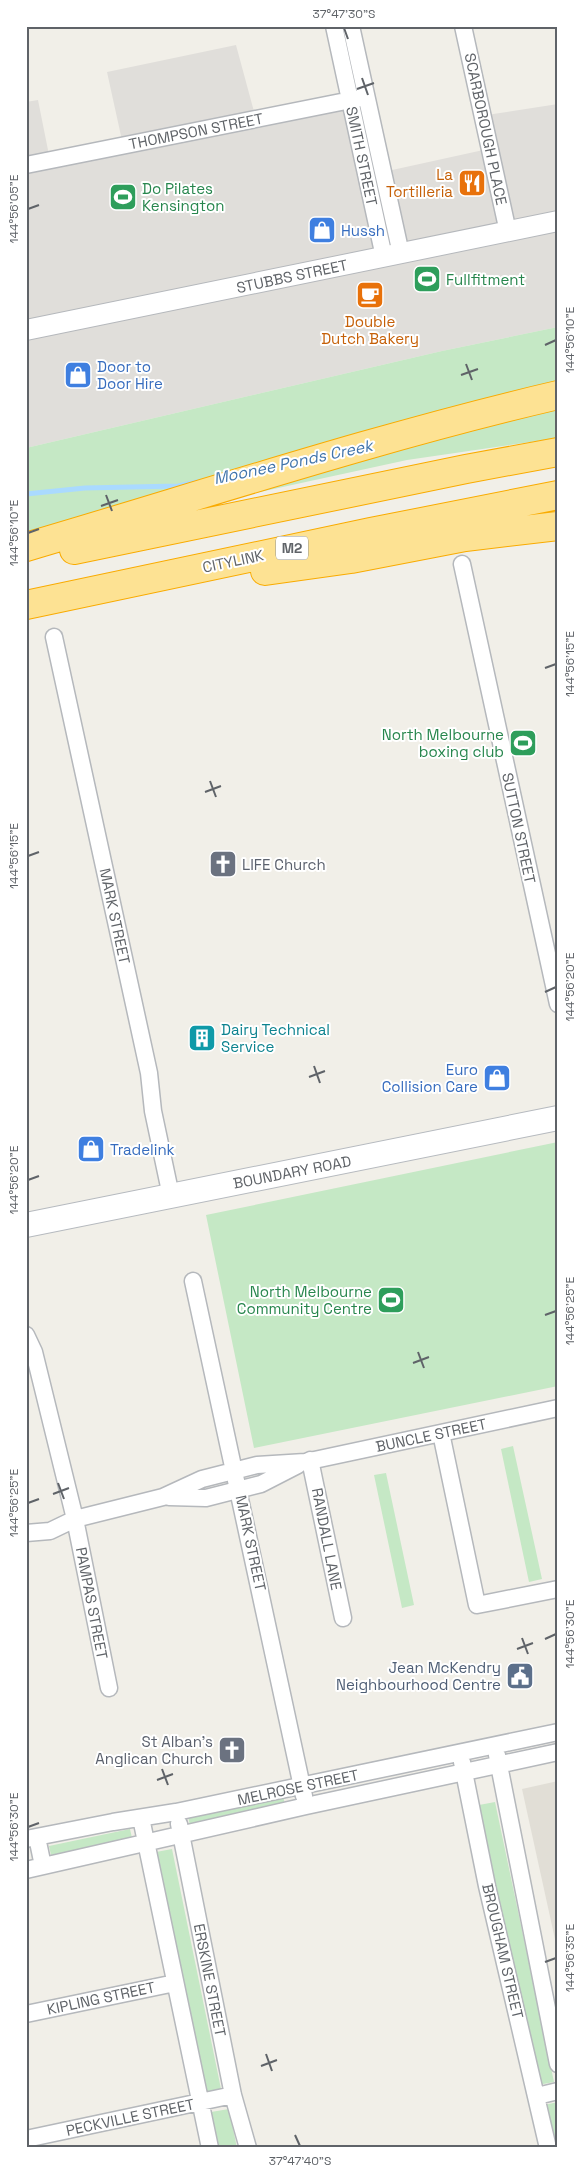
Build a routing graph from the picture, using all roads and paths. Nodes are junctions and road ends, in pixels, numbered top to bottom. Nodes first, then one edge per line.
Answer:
1 (334, 26) edge
2 (351, 26) edge
3 (463, 26) edge
4 (366, 97) junction
5 (350, 100) junction
6 (26, 165) edge
7 (558, 222) edge
8 (508, 232) junction
9 (392, 255) junction
10 (26, 330) edge
11 (558, 395) edge
12 (558, 452) edge
13 (558, 495) edge
14 (558, 526) edge
15 (26, 547) edge
16 (26, 560) edge
17 (462, 564) dead end
18 (28, 605) edge
19 (54, 637) dead end
20 (558, 1004) edge
21 (558, 1118) edge
22 (171, 1196) junction
23 (26, 1225) edge
24 (193, 1281) dead end
25 (27, 1336) edge
26 (558, 1408) edge
27 (442, 1433) junction
28 (307, 1461) junction
29 (236, 1471) junction
30 (239, 1489) junction
31 (163, 1497) junction
32 (75, 1518) junction
33 (26, 1533) edge
34 (558, 1589) edge
35 (342, 1618) dead end
36 (109, 1688) dead end
37 (558, 1732) edge
38 (495, 1746) junction
39 (558, 1752) edge
40 (460, 1754) junction
41 (499, 1765) junction
42 (464, 1773) junction
43 (302, 1786) junction
44 (306, 1806) junction
45 (176, 1812) junction
46 (141, 1818) junction
47 (181, 1835) junction
48 (32, 1838) edge
49 (146, 1843) junction
50 (43, 1866) junction
51 (26, 1870) edge
52 (175, 1982) junction
53 (26, 2014) edge
54 (558, 2064) edge
55 (558, 2091) edge
56 (234, 2095) junction
57 (536, 2096) junction
58 (200, 2102) junction
59 (26, 2139) edge
60 (210, 2148) edge
61 (248, 2148) edge
62 (548, 2148) edge

1 - 5 street, SMITH STREET
2 - 4 street, SMITH STREET
3 - 8 street, SCARBOROUGH PLACE
4 - 5 street, THOMPSON STREET
4 - 9 street, SMITH STREET
5 - 6 street, THOMPSON STREET
5 - 9 street, SMITH STREET
7 - 8 street, STUBBS STREET
8 - 9 street, STUBBS STREET
9 - 10 street, STUBBS STREET
11 - 15 highway
12 - 16 highway
13 - 18 highway, CITYLINK / M2
14 - 18 highway
17 - 20 street, SUTTON STREET
19 - 22 street, MARK STREET
21 - 22 main road, BOUNDARY ROAD
22 - 23 main road, BOUNDARY ROAD
24 - 29 street, MARK STREET
25 - 32 street, PAMPAS STREET
26 - 27 street, BUNCLE STREET
27 - 28 street, BUNCLE STREET
27 - 34 street
28 - 29 street, BUNCLE STREET
28 - 30 street, BUNCLE STREET
28 - 35 street, RANDALL LANE
29 - 30 street, MARK STREET
29 - 31 street, BUNCLE STREET
30 - 31 street, BUNCLE STREET
30 - 43 street, MARK STREET
31 - 32 street, BUNCLE STREET
32 - 33 street, BUNCLE STREET
32 - 36 street, PAMPAS STREET
37 - 38 street, MELROSE STREET
38 - 40 street, MELROSE STREET
38 - 41 street, BROUGHAM STREET
39 - 41 street, MELROSE STREET
40 - 42 street, BROUGHAM STREET
40 - 43 street, MELROSE STREET
41 - 42 street, MELROSE STREET
41 - 54 street, BROUGHAM STREET
42 - 44 street, MELROSE STREET
42 - 57 street, BROUGHAM STREET
43 - 44 street, MARK STREET
43 - 45 street, MELROSE STREET
44 - 47 street, MELROSE STREET
45 - 46 street, MELROSE STREET
45 - 47 street, ERSKINE STREET
46 - 48 street, MELROSE STREET
46 - 49 street
47 - 49 street, MELROSE STREET
47 - 56 street, ERSKINE STREET
48 - 50 street, MELROSE STREET
49 - 50 street, MELROSE STREET
49 - 52 street
50 - 51 street, MELROSE STREET
52 - 53 street, KIPLING STREET
52 - 58 street
55 - 57 street
56 - 58 street, PECKVILLE STREET
56 - 61 street, ERSKINE STREET
57 - 62 street, BROUGHAM STREET
58 - 59 street, PECKVILLE STREET
58 - 60 street

